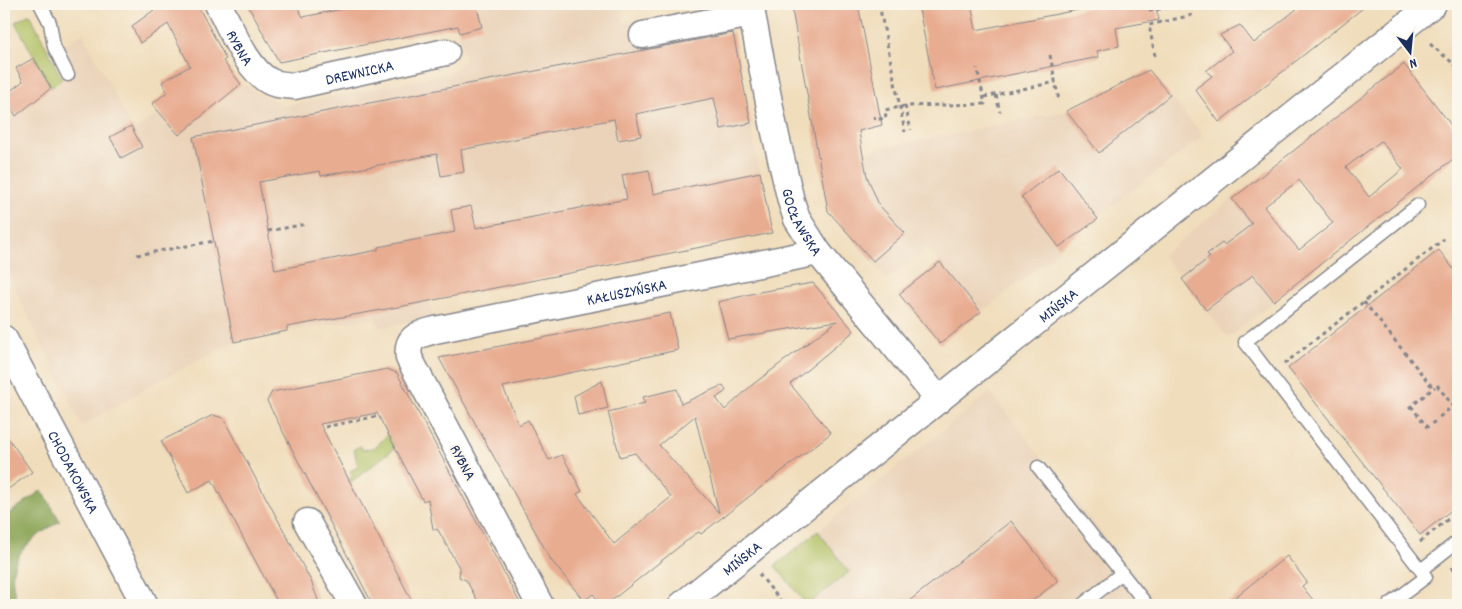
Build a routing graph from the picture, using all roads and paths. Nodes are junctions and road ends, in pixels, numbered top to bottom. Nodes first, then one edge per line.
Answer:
1 (40, 4) edge
2 (218, 4) edge
3 (879, 4) edge
4 (1187, 4) edge
5 (1433, 4) edge
6 (751, 9) edge
7 (1150, 11) dead end
8 (1194, 15) dead end
9 (643, 35) dead end
10 (1430, 44) dead end
11 (446, 52) dead end
12 (1050, 54) dead end
13 (1155, 56) dead end
14 (1458, 60) edge
15 (1454, 64) junction
16 (977, 68) dead end
17 (1458, 68) edge
18 (68, 75) dead end
19 (1056, 82) junction
20 (272, 83) joint
21 (996, 95) junction
22 (984, 97) junction
23 (1060, 101) dead end
24 (905, 106) junction
25 (900, 107) junction
26 (1000, 112) dead end
27 (874, 116) dead end
28 (911, 130) dead end
29 (905, 132) dead end
30 (1418, 205) dead end
31 (307, 224) dead end
32 (268, 231) dead end
33 (1444, 239) dead end
34 (214, 241) dead end
35 (818, 252) junction
36 (137, 255) dead end
37 (1364, 302) junction
38 (435, 330) joint
39 (4, 339) edge
40 (1282, 366) dead end
41 (1436, 386) junction
42 (940, 400) junction
43 (378, 416) dead end
44 (325, 428) dead end
45 (1038, 467) dead end
46 (1458, 511) edge
47 (307, 522) dead end
48 (1458, 541) edge
49 (1407, 552) junction
50 (1420, 570) junction
51 (758, 573) dead end
52 (1122, 573) junction
53 (145, 605) edge
54 (354, 605) edge
55 (540, 605) edge
56 (682, 605) edge
57 (784, 605) edge
58 (1082, 605) edge
59 (1147, 605) edge
60 (1389, 605) edge

1 - 18 lane
2 - 20 street, RYBNA
3 - 25 path
4 - 7 path
5 - 42 street, MIŃSKA
6 - 9 street
6 - 35 street, GOCŁAWSKA
8 - 13 path
10 - 15 path
11 - 20 street, DREWNICKA
12 - 19 path
14 - 15 path
15 - 17 path
16 - 22 path
19 - 21 path
19 - 23 path
21 - 22 path
21 - 26 path
22 - 24 path
24 - 25 path
24 - 28 path
25 - 27 path
25 - 29 path
30 - 49 lane
31 - 32 path
33 - 37 path
34 - 36 path
35 - 38 street, KAŁUSZYŃSKA
35 - 42 street, GOCŁAWSKA
37 - 40 path
37 - 41 path
38 - 55 street, RYBNA
39 - 53 street, CHODAKOWSKA
41 - 41 path
42 - 56 street, MIŃSKA
43 - 44 path
45 - 52 lane
46 - 49 path
47 - 54 street
48 - 50 lane
49 - 50 lane
50 - 60 lane
51 - 57 path
52 - 58 lane
52 - 59 lane

